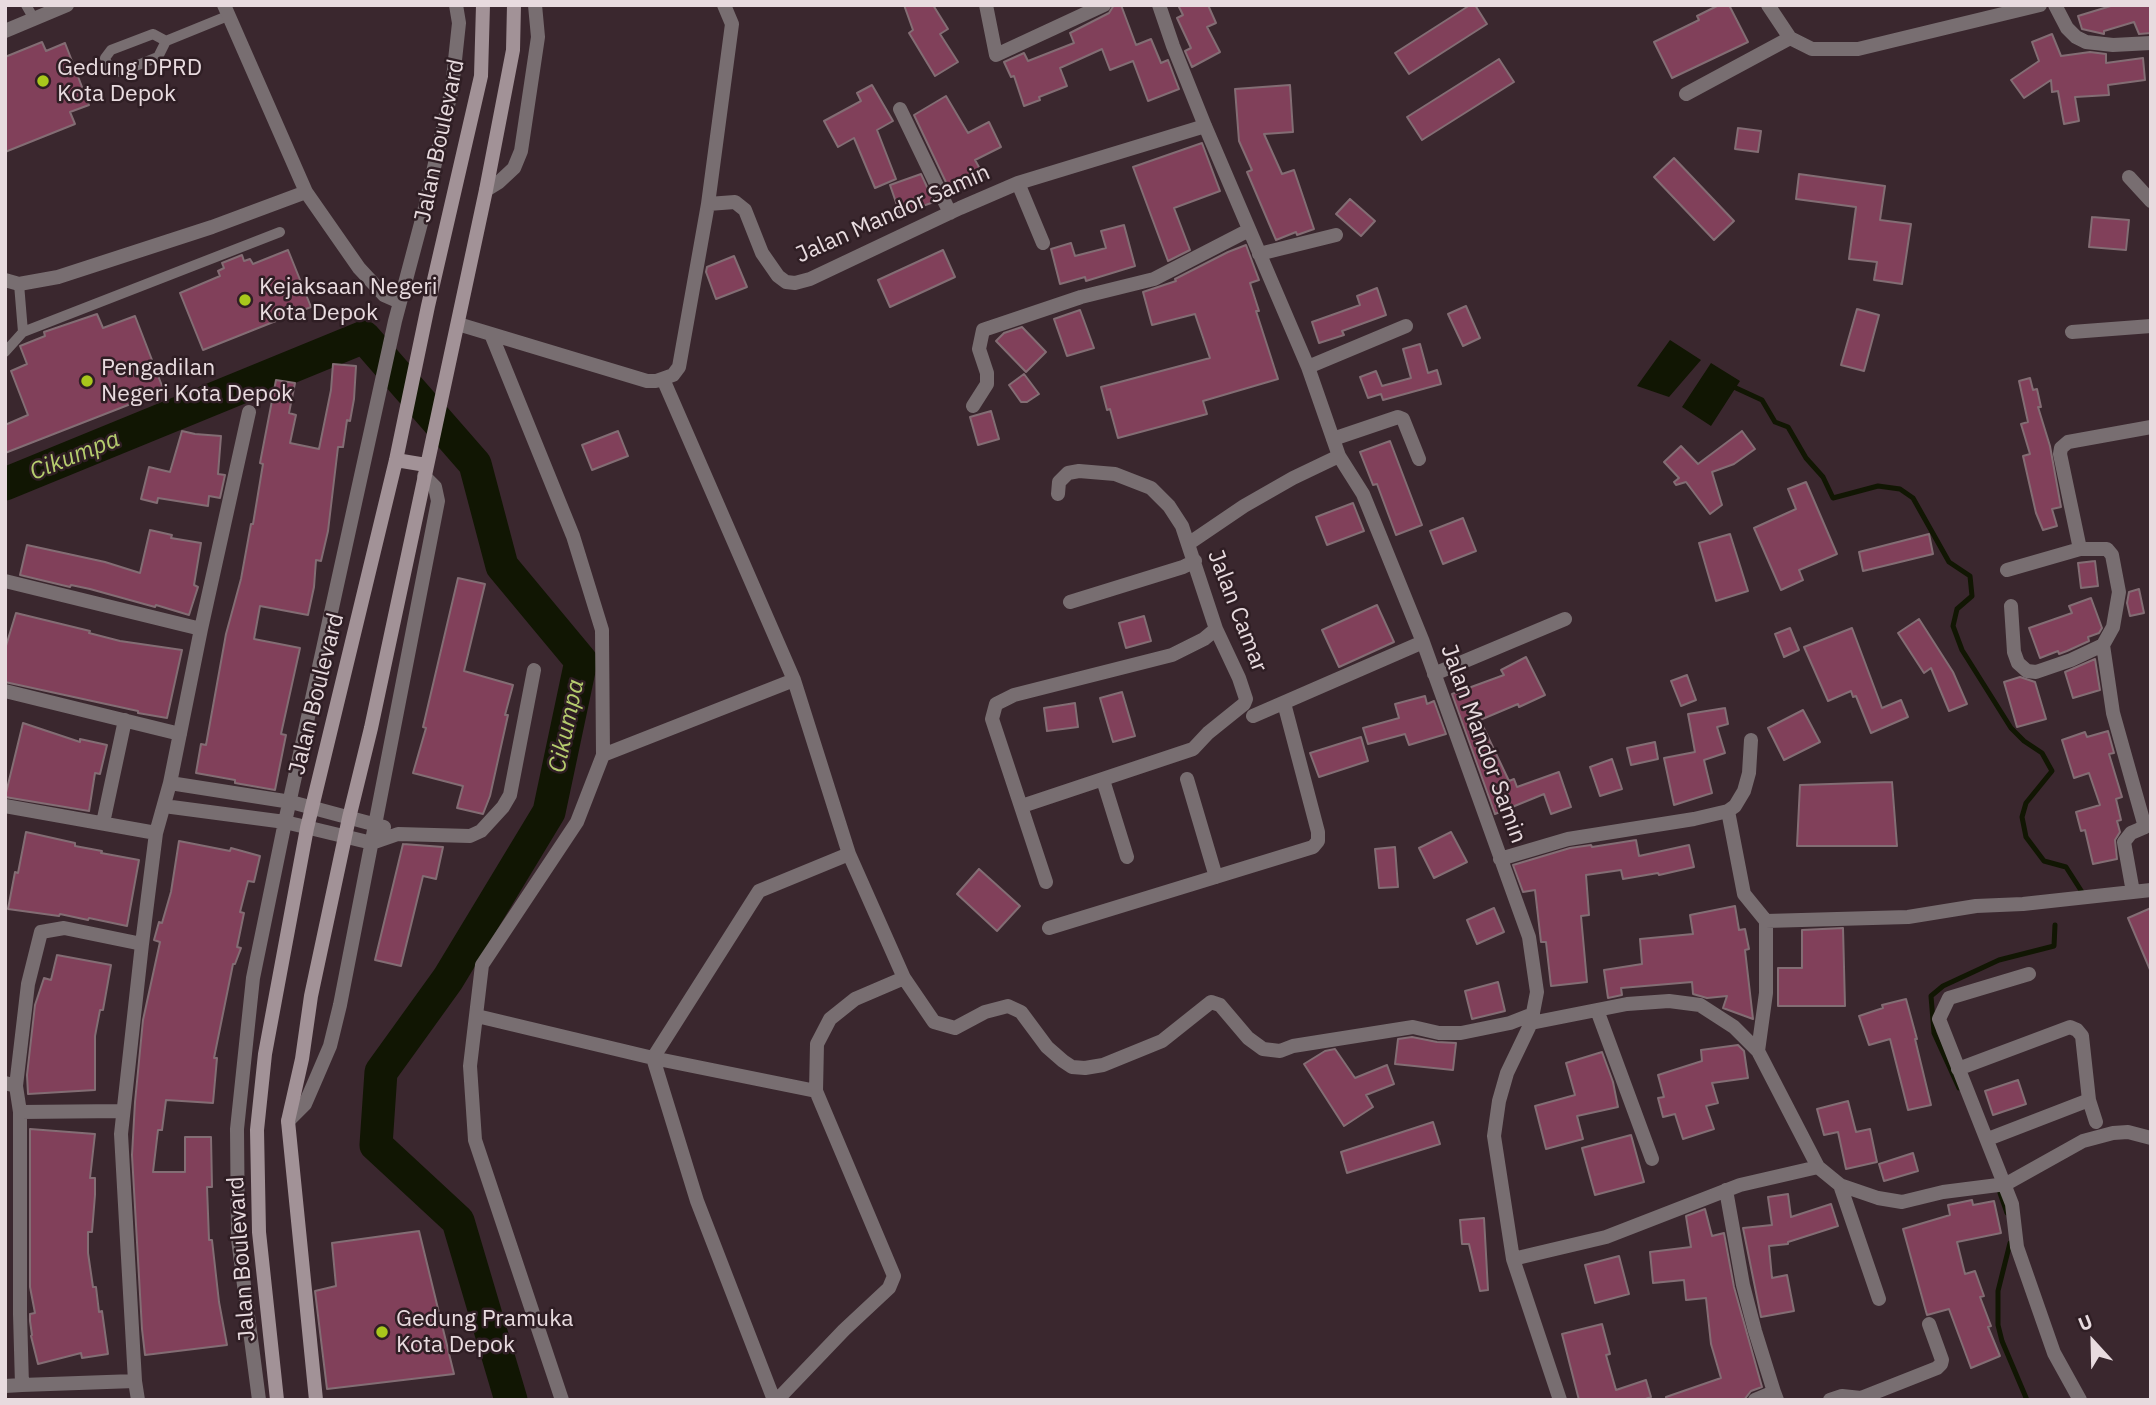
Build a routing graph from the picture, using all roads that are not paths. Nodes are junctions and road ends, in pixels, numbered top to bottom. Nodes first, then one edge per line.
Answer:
1 (26, 5) edge
2 (67, 5) edge
3 (456, 5) edge
4 (483, 5) edge
5 (514, 5) edge
6 (535, 5) edge
7 (724, 5) edge
8 (986, 5) edge
9 (1104, 5) edge
10 (1159, 5) edge
11 (1768, 5) edge
12 (2040, 5) edge
13 (2055, 5) edge
14 (227, 10) edge
15 (34, 19) junction
16 (5, 31) edge
17 (1790, 38) junction
18 (166, 41) junction
19 (2151, 43) edge
20 (1686, 94) dead end
21 (900, 109) dead end
22 (1205, 126) junction
23 (2129, 177) dead end
24 (1018, 183) junction
25 (486, 190) junction
26 (306, 191) junction
27 (2151, 201) edge
28 (708, 204) junction
29 (950, 212) junction
30 (1249, 230) junction
31 (280, 232) dead end
32 (1336, 235) dead end
33 (1043, 243) dead end
34 (1259, 254) junction
35 (12, 282) edge
36 (400, 302) junction
37 (458, 324) junction
38 (1406, 326) dead end
39 (2151, 326) edge
40 (23, 332) junction
41 (2072, 332) dead end
42 (491, 334) junction
43 (5, 352) edge
44 (1308, 367) junction
45 (663, 379) junction
46 (974, 406) dead end
47 (249, 412) dead end
48 (2151, 428) edge
49 (1334, 439) junction
50 (1339, 456) junction
51 (1419, 459) dead end
52 (396, 460) junction
53 (425, 470) junction
54 (1058, 495) dead end
55 (1188, 544) junction
56 (2080, 549) junction
57 (1195, 561) junction
58 (2007, 570) dead end
59 (5, 581) edge
60 (1070, 602) dead end
61 (2011, 606) dead end
62 (1565, 619) dead end
63 (201, 629) junction
64 (1216, 629) junction
65 (1423, 642) junction
66 (2103, 645) junction
67 (534, 670) dead end
68 (1434, 674) junction
69 (794, 680) junction
70 (5, 691) edge
71 (1284, 703) junction
72 (1253, 716) dead end
73 (125, 720) junction
74 (180, 734) junction
75 (1751, 740) dead end
76 (603, 755) junction
77 (1187, 779) dead end
78 (1103, 780) junction
79 (170, 783) junction
80 (231, 793) junction
81 (291, 802) junction
82 (5, 806) edge
83 (164, 806) junction
84 (1022, 806) junction
85 (313, 807) junction
86 (1728, 811) junction
87 (228, 815) junction
88 (349, 818) junction
89 (285, 822) junction
90 (103, 823) junction
91 (377, 824) junction
92 (2148, 826) edge
93 (307, 828) junction
94 (156, 833) junction
95 (398, 834) junction
96 (345, 838) junction
97 (372, 843) junction
98 (849, 854) junction
99 (1127, 857) dead end
100 (1500, 859) junction
101 (1216, 877) junction
102 (1046, 882) dead end
103 (2151, 890) edge
104 (2133, 892) junction
105 (1766, 921) junction
106 (1049, 928) dead end
107 (142, 944) junction
108 (2029, 974) dead end
109 (904, 978) junction
110 (1597, 1010) junction
111 (477, 1016) junction
112 (1532, 1018) junction
113 (1758, 1051) junction
114 (653, 1058) junction
115 (1958, 1069) junction
116 (11, 1084) edge
117 (816, 1091) junction
118 (2089, 1100) junction
119 (123, 1111) junction
120 (20, 1112) junction
121 (288, 1121) junction
122 (2096, 1122) dead end
123 (2151, 1138) edge
124 (1988, 1139) junction
125 (1652, 1159) dead end
126 (1818, 1167) junction
127 (2002, 1183) junction
128 (1840, 1185) junction
129 (1726, 1190) junction
130 (1513, 1259) junction
131 (1879, 1299) dead end
132 (1929, 1324) dead end
133 (135, 1381) junction
134 (22, 1385) junction
135 (5, 1386) edge
136 (1776, 1396) edge
137 (138, 1400) edge
138 (258, 1400) edge
139 (276, 1400) edge
140 (316, 1400) edge
141 (562, 1400) edge
142 (776, 1400) edge
143 (1560, 1400) edge
144 (1755, 1400) edge
145 (1830, 1400) edge
146 (2080, 1400) edge

1 - 15 lane
2 - 15 street
3 - 36 street
4 - 52 main road, Jalan Boulevard
5 - 25 main road
6 - 25 street
7 - 28 street
8 - 9 street
10 - 22 street, Jalan Mandor Samin
11 - 17 street
12 - 17 street
13 - 19 street
14 - 18 lane
14 - 26 street
15 - 16 street
17 - 20 street
18 - 18 lane
21 - 29 street
22 - 24 street, Jalan Mandor Samin
22 - 30 street, Jalan Mandor Samin
23 - 27 street
24 - 29 street, Jalan Mandor Samin
24 - 33 street
25 - 37 main road
26 - 35 street
26 - 36 street
28 - 29 street, Jalan Mandor Samin
28 - 45 street
30 - 34 street, Jalan Mandor Samin
30 - 46 street
31 - 40 lane
32 - 34 street
34 - 44 street, Jalan Mandor Samin
35 - 40 lane
36 - 81 street
37 - 42 street
37 - 53 main road
38 - 44 street
39 - 41 street
40 - 43 lane
42 - 45 street
42 - 76 street
44 - 49 street, Jalan Mandor Samin
45 - 69 street
47 - 63 street
48 - 56 street
49 - 50 street, Jalan Mandor Samin
49 - 51 street
50 - 55 street, Jalan Camar
50 - 65 street, Jalan Mandor Samin
52 - 53 main road
52 - 85 main road, Jalan Boulevard
53 - 88 main road
53 - 91 street
54 - 55 street
55 - 57 street, Jalan Camar
56 - 58 street
56 - 66 street
57 - 60 street
57 - 64 street, Jalan Camar
59 - 63 street
61 - 66 street
62 - 68 street
63 - 74 street
64 - 78 street, Jalan Camar
64 - 84 street
65 - 68 street, Jalan Mandor Samin
65 - 71 street
66 - 92 street
67 - 95 street
68 - 100 street, Jalan Mandor Samin
69 - 76 street
69 - 98 street
70 - 73 street
71 - 72 street
71 - 101 street
73 - 74 street
73 - 90 street
74 - 79 street
75 - 86 street
76 - 111 street
77 - 101 street
78 - 84 street, Jalan Camar
78 - 99 street
79 - 80 street
79 - 83 street
80 - 81 street
80 - 87 street
81 - 85 street
81 - 89 street
82 - 90 street
83 - 87 street
83 - 94 street
84 - 102 street
85 - 88 street
85 - 93 main road, Jalan Boulevard
86 - 100 street
86 - 105 street
87 - 89 street
88 - 91 street
88 - 96 main road
89 - 93 street
89 - 138 street
90 - 94 street
91 - 95 street
91 - 97 street
92 - 104 street
93 - 96 street
93 - 139 main road, Jalan Boulevard
94 - 107 street
95 - 97 street
96 - 97 street
96 - 121 main road
97 - 121 street
98 - 109 street
98 - 114 street
100 - 112 street, Jalan Mandor Samin
101 - 106 street
103 - 104 street
104 - 105 street
105 - 113 street
107 - 116 street
107 - 119 street
108 - 115 street
109 - 112 street
109 - 117 street
110 - 112 street
110 - 113 street
110 - 125 street
111 - 114 street
111 - 141 street
112 - 130 street, Jalan Mandor Samin
113 - 126 street
114 - 117 street
114 - 142 street
115 - 118 street
115 - 124 street
116 - 120 street
117 - 142 street
118 - 122 street
118 - 124 street
119 - 120 street
119 - 133 street
120 - 134 street
121 - 140 main road
123 - 127 street
124 - 127 street
126 - 128 street
126 - 129 street
127 - 128 street
127 - 146 street
128 - 131 street
129 - 130 street
129 - 136 street
130 - 143 street, Jalan Mandor Samin
132 - 145 street
133 - 134 street
133 - 137 street
134 - 135 street
136 - 144 street

